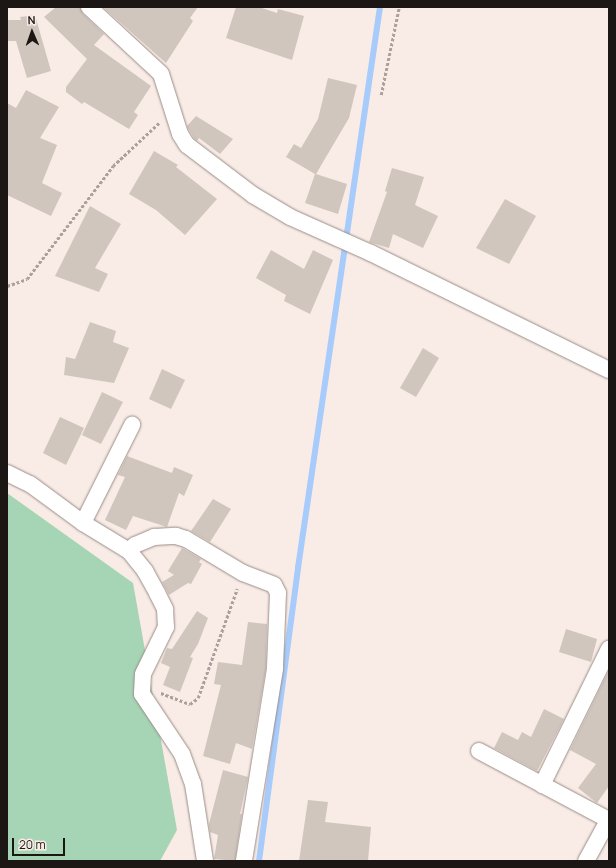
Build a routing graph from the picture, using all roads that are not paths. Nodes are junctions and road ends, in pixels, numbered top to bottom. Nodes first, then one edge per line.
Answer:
1 (89, 7) edge
2 (609, 370) edge
3 (132, 425) dead end
4 (7, 473) edge
5 (83, 523) junction
6 (129, 551) junction
7 (609, 649) edge
8 (480, 751) dead end
9 (542, 785) junction
10 (609, 820) edge
11 (205, 861) edge
12 (244, 861) edge
13 (586, 861) edge

1 - 2 street
3 - 5 street
4 - 5 street
5 - 6 street
6 - 11 street
6 - 12 street
7 - 9 street
8 - 9 street
9 - 10 street
10 - 13 street

